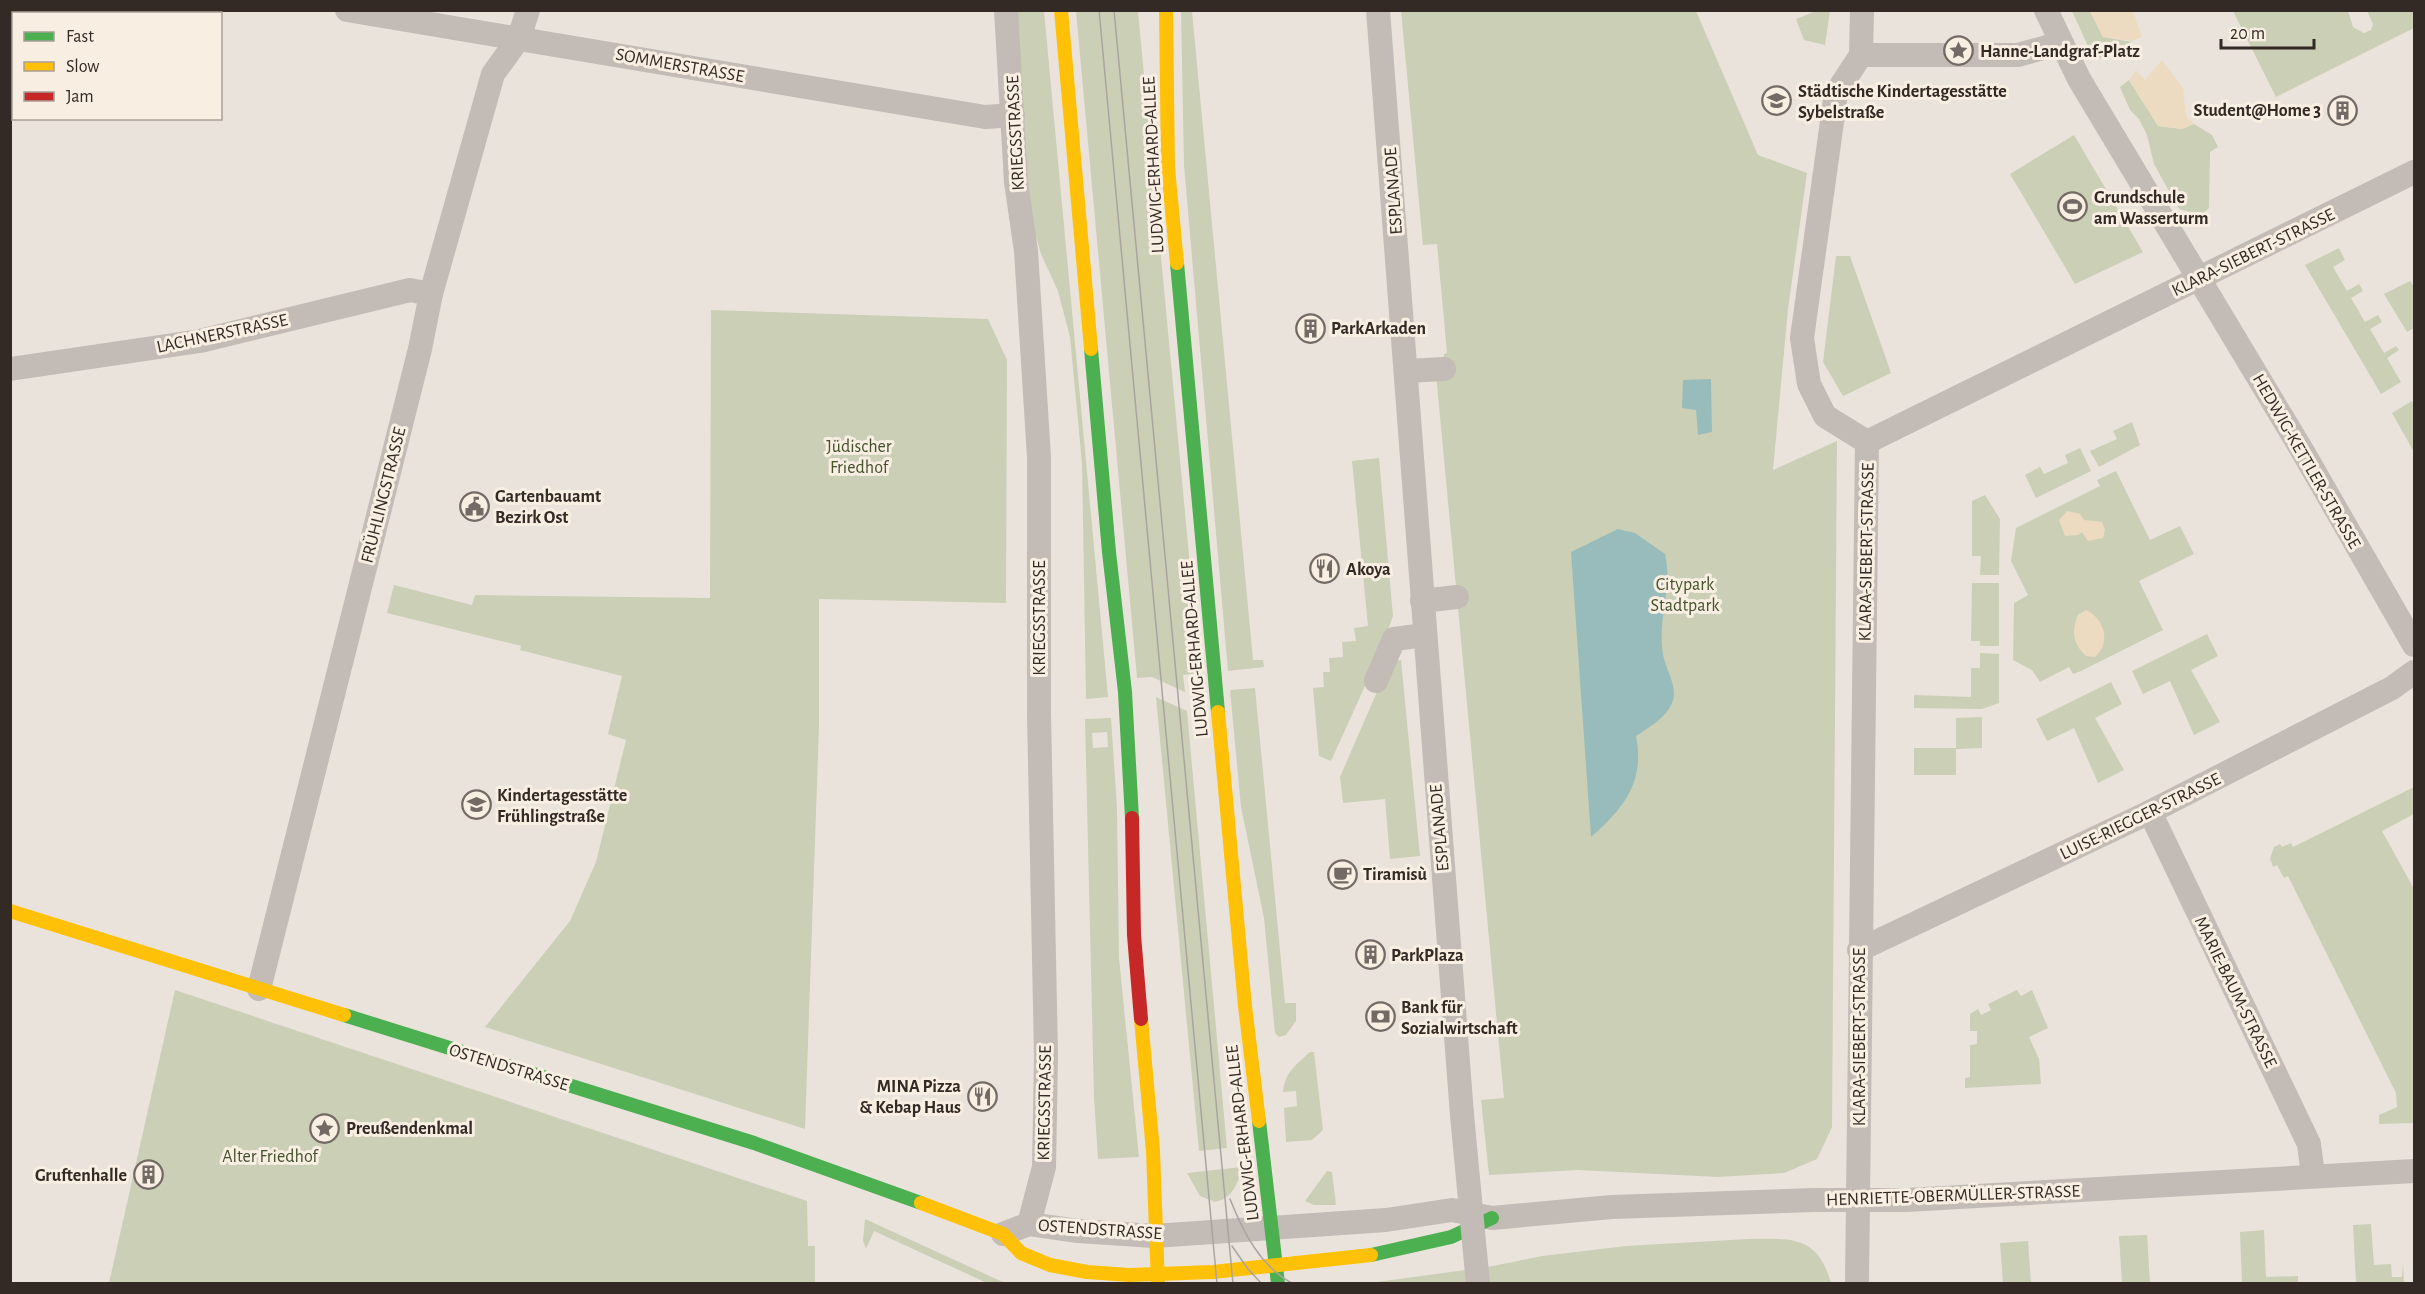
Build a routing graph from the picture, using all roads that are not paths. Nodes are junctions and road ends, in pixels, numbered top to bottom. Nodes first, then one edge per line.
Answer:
1 (347, 10) edge
2 (528, 10) edge
3 (1006, 10) edge
4 (1061, 10) edge
5 (1166, 10) edge
6 (1378, 10) edge
7 (1862, 10) edge
8 (2046, 10) edge
9 (519, 38) junction
10 (2061, 43) junction
11 (1862, 56) junction
12 (1013, 115) junction
13 (2415, 172) edge
14 (2198, 279) junction
15 (431, 294) junction
16 (10, 369) edge
17 (1444, 369) dead end
18 (1407, 371) junction
19 (1867, 442) junction
20 (1456, 597) dead end
21 (1422, 601) junction
22 (1424, 635) junction
23 (2415, 645) edge
24 (2415, 672) edge
25 (1376, 681) dead end
26 (2150, 812) junction
27 (10, 911) edge
28 (1859, 950) junction
29 (259, 989) junction
30 (2415, 1171) edge
31 (2313, 1175) junction
32 (1857, 1199) junction
33 (1492, 1218) junction
34 (1029, 1224) junction
35 (1271, 1228) junction
36 (1003, 1234) junction
37 (1154, 1236) junction
38 (1276, 1266) junction
39 (1158, 1281) edge
40 (1278, 1284) edge
41 (1478, 1284) edge
42 (1857, 1284) edge

1 - 9 street, SOMMERSTRASSE
2 - 9 street, FRÜHLINGSTRASSE
3 - 12 street, KRIEGSSTRASSE
4 - 37 main road
5 - 35 main road, LUDWIG-ERHARD-ALLEE
6 - 18 street, ESPLANADE
7 - 11 street
8 - 10 street
9 - 12 street, SOMMERSTRASSE
9 - 15 street, FRÜHLINGSTRASSE
10 - 11 street
10 - 14 street
11 - 19 street
12 - 34 street, KRIEGSSTRASSE
13 - 14 street, KLARA-SIEBERT-STRASSE
14 - 19 street, KLARA-SIEBERT-STRASSE
14 - 23 street, HEDWIG-KETTLER-STRASSE
15 - 16 street, LACHNERSTRASSE
15 - 29 street, FRÜHLINGSTRASSE
17 - 18 street
18 - 21 street, ESPLANADE
19 - 28 street, KLARA-SIEBERT-STRASSE
20 - 21 street
21 - 22 street, ESPLANADE
22 - 25 street
22 - 41 street, ESPLANADE, bridge
24 - 26 street, LUISE-RIEGGER-STRASSE
26 - 28 street, LUISE-RIEGGER-STRASSE
26 - 31 street, MARIE-BAUM-STRASSE
27 - 29 main road, OSTENDSTRASSE
28 - 32 street, KLARA-SIEBERT-STRASSE
29 - 36 main road, OSTENDSTRASSE
30 - 31 street, HENRIETTE-OBERMÜLLER-STRASSE
31 - 32 street, HENRIETTE-OBERMÜLLER-STRASSE
32 - 33 street, HENRIETTE-OBERMÜLLER-STRASSE
32 - 42 street, KLARA-SIEBERT-STRASSE
33 - 35 street, HENRIETTE-OBERMÜLLER-STRASSE
33 - 38 main road, HENRIETTE-OBERMÜLLER-STRASSE
34 - 36 street, OSTENDSTRASSE
34 - 37 street, OSTENDSTRASSE
35 - 37 street, OSTENDSTRASSE
35 - 38 main road, LUDWIG-ERHARD-ALLEE
36 - 39 main road, OSTENDSTRASSE
37 - 39 main road
38 - 39 main road, OSTENDSTRASSE
38 - 40 main road, LUDWIG-ERHARD-ALLEE

